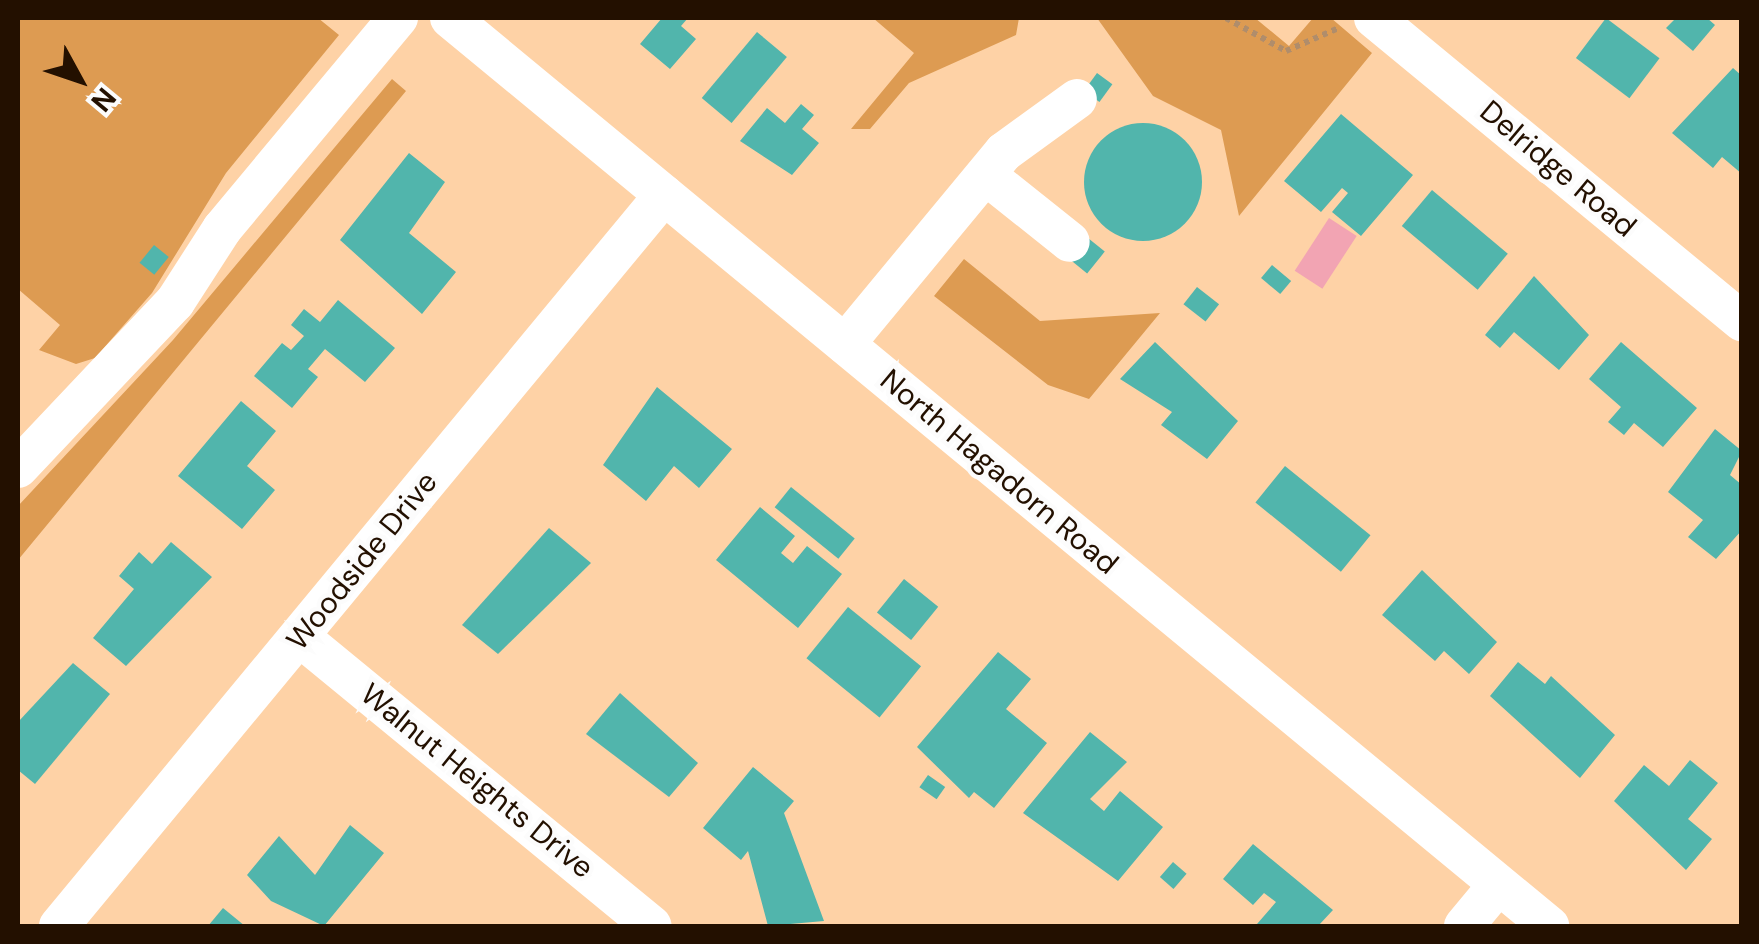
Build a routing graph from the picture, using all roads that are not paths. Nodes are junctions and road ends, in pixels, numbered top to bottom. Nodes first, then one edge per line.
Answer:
1 (398, 18) edge
2 (450, 18) edge
3 (1374, 18) edge
4 (1077, 99) dead end
5 (986, 175) junction
6 (664, 195) junction
7 (1070, 242) dead end
8 (1742, 321) edge
9 (845, 344) junction
10 (18, 468) edge
11 (300, 637) junction
12 (1498, 885) junction
13 (59, 926) edge
14 (652, 926) edge
15 (1464, 926) edge
16 (1549, 926) edge

1 - 10 street
2 - 6 street, North Hagadorn Road
3 - 8 street, Delridge Road
4 - 5 street
5 - 7 street
5 - 9 street
6 - 9 street, North Hagadorn Road
6 - 11 street, Woodside Drive
9 - 12 street, North Hagadorn Road
11 - 13 street, Woodside Drive
11 - 14 street, Walnut Heights Drive
12 - 15 street
12 - 16 street, North Hagadorn Road

